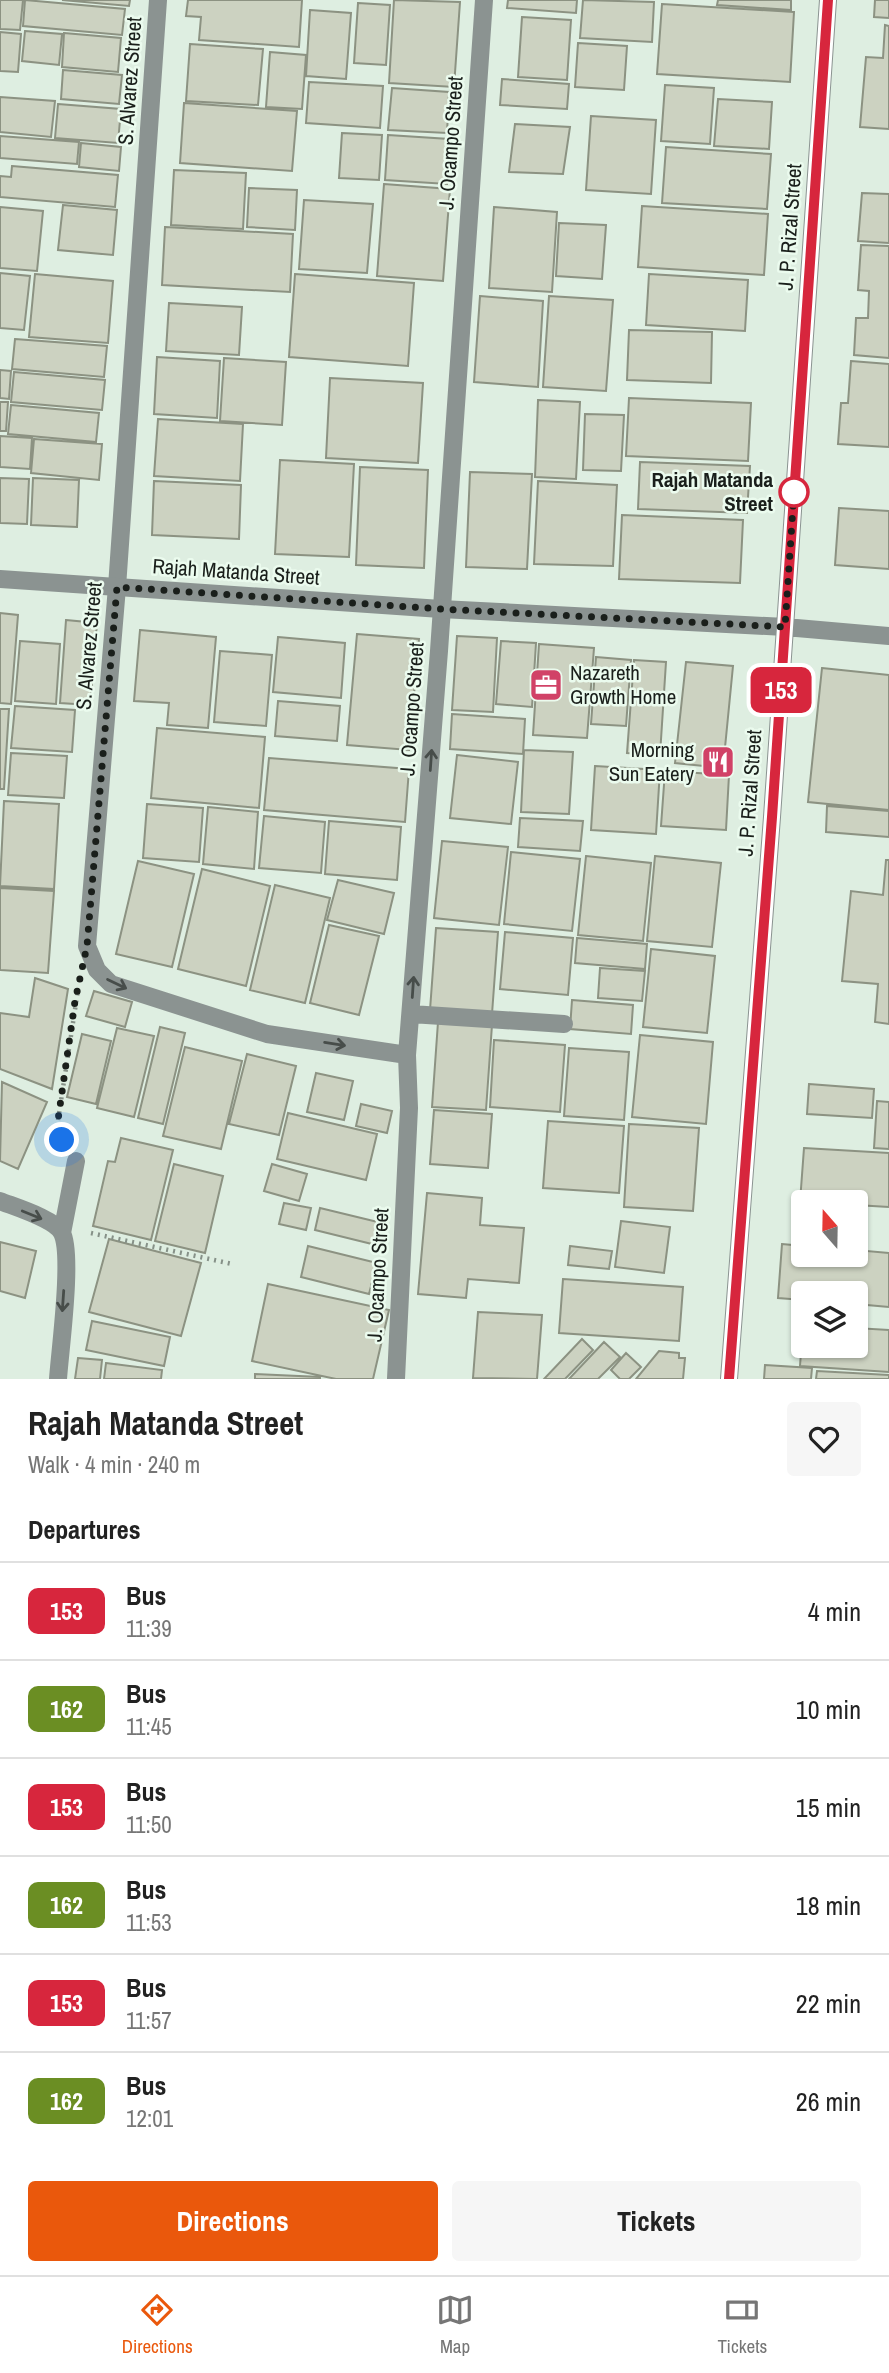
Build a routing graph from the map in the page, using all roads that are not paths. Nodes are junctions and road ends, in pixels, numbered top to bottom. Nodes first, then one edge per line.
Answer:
1 (158, 0) edge
2 (484, 0) edge
3 (828, 0) edge
4 (0, 579) edge
5 (117, 587) junction
6 (441, 609) junction
7 (785, 627) junction
8 (889, 636) edge
9 (411, 1014) junction
10 (564, 1024) dead end
11 (407, 1055) junction
12 (76, 1161) road end
13 (0, 1201) edge
14 (62, 1233) junction
15 (58, 1379) edge
16 (396, 1379) edge
17 (729, 1379) edge

1 - 5 street, S. Alvarez Street
2 - 6 street, J. Ocampo Street
3 - 7 street, J. P. Rizal Street
4 - 5 street, Rajah Matanda Street
5 - 6 street, Rajah Matanda Street
5 -> 11 street, S. Alvarez Street
6 - 7 street, Rajah Matanda Street
9 -> 6 street, J. Ocampo Street
7 - 8 street, Rajah Matanda Street
7 - 17 street, J. P. Rizal Street
9 - 10 street
9 - 11 street, J. Ocampo Street
11 - 16 street, J. Ocampo Street
12 - 14 street
13 -> 14 street
14 -> 15 street

